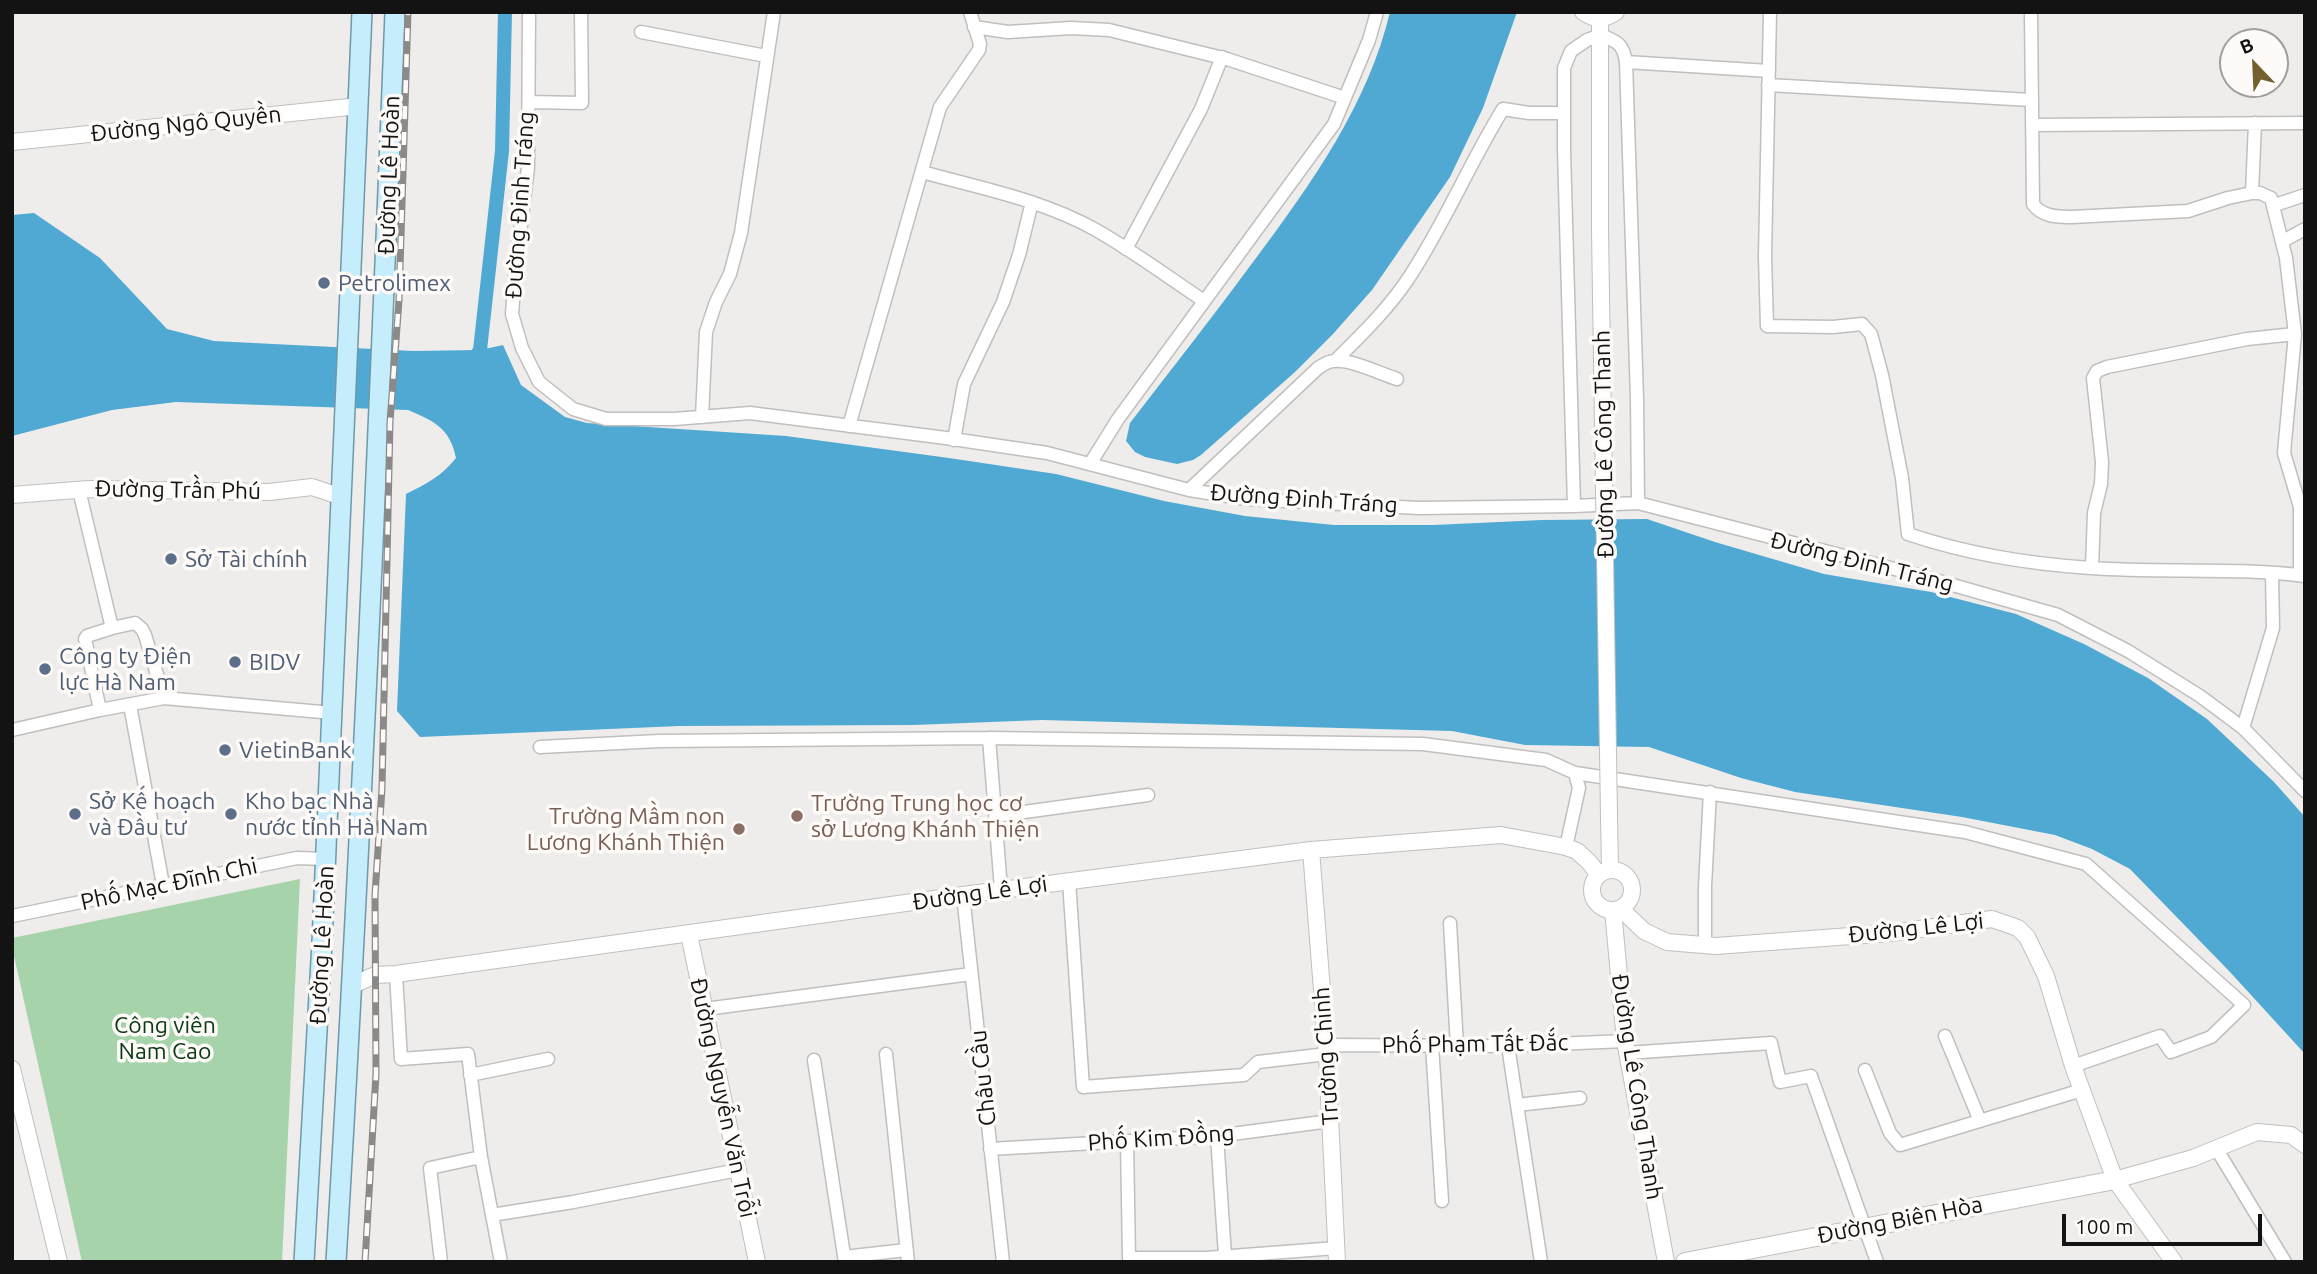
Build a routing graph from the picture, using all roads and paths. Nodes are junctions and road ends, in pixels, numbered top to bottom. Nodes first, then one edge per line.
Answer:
1 (362, 12) edge
2 (395, 12) edge
3 (529, 12) edge
4 (581, 12) edge
5 (774, 12) edge
6 (970, 12) edge
7 (1377, 12) edge
8 (1583, 12) edge
9 (1616, 12) edge
10 (1770, 12) edge
11 (2031, 12) edge
12 (1600, 18) junction
13 (975, 27) junction
14 (641, 32) dead end
15 (1601, 35) junction
16 (766, 56) junction
17 (1222, 57) junction
18 (1626, 62) junction
19 (1769, 71) junction
20 (1768, 85) junction
21 (1345, 98) junction
22 (2031, 100) junction
23 (528, 102) junction
24 (359, 106) junction
25 (1564, 113) junction
26 (2255, 123) junction
27 (2305, 123) edge
28 (2032, 125) junction
29 (12, 142) edge
30 (922, 172) junction
31 (2252, 193) junction
32 (2305, 195) edge
33 (1032, 202) junction
34 (2274, 205) junction
35 (2305, 229) edge
36 (2283, 241) junction
37 (1126, 249) junction
38 (1204, 301) junction
39 (2295, 334) junction
40 (1336, 360) junction
41 (1397, 379) dead end
42 (702, 417) junction
43 (849, 426) junction
44 (954, 440) junction
45 (1090, 464) junction
46 (79, 490) junction
47 (1189, 490) junction
48 (12, 495) edge
49 (342, 497) junction
50 (374, 499) junction
51 (1639, 503) junction
52 (1574, 506) junction
53 (2092, 568) junction
54 (2272, 574) junction
55 (2303, 576) edge
56 (112, 628) junction
57 (164, 698) junction
58 (130, 705) junction
59 (100, 710) junction
60 (333, 713) junction
61 (2243, 729) junction
62 (12, 730) edge
63 (989, 737) junction
64 (540, 747) dead end
65 (1575, 773) junction
66 (2305, 791) edge
67 (1710, 792) junction
68 (1149, 795) dead end
69 (995, 816) junction
70 (1566, 847) junction
71 (1311, 850) junction
72 (326, 859) junction
73 (1605, 873) junction
74 (1069, 881) junction
75 (163, 885) junction
76 (1001, 890) junction
77 (963, 895) junction
78 (1617, 910) junction
79 (12, 916) edge
80 (1450, 923) dead end
81 (689, 934) junction
82 (1705, 945) junction
83 (396, 974) junction
84 (971, 974) junction
85 (320, 984) junction
86 (353, 985) junction
87 (705, 1009) junction
88 (1945, 1037) dead end
89 (1432, 1045) junction
90 (1457, 1046) junction
91 (1508, 1046) junction
92 (1626, 1047) junction
93 (1326, 1049) junction
94 (886, 1054) dead end
95 (548, 1059) dead end
96 (814, 1060) dead end
97 (2073, 1066) junction
98 (12, 1069) edge
99 (1865, 1070) dead end
100 (470, 1075) junction
101 (2082, 1090) junction
102 (1580, 1098) dead end
103 (1517, 1105) junction
104 (1330, 1121) junction
105 (1980, 1121) junction
106 (1217, 1136) junction
107 (1127, 1142) junction
108 (2305, 1145) edge
109 (2216, 1148) junction
110 (990, 1149) junction
111 (481, 1157) junction
112 (738, 1170) junction
113 (2115, 1180) junction
114 (1442, 1201) dead end
115 (492, 1215) junction
116 (1866, 1226) junction
117 (1336, 1255) edge
118 (907, 1256) edge
119 (1225, 1256) junction
120 (844, 1259) edge
121 (59, 1262) edge
122 (304, 1262) edge
123 (336, 1262) edge
124 (441, 1262) edge
125 (500, 1262) edge
126 (757, 1262) edge
127 (1003, 1262) edge
128 (1541, 1262) edge
129 (1666, 1262) edge
130 (1685, 1262) edge
131 (1877, 1262) edge
132 (2174, 1262) edge
133 (2285, 1262) edge

1 - 24 main road, Đường Lê Hoàn
2 - 50 main road, Đường Lê Hoàn
3 - 23 street, Đường Đinh Tráng
4 - 23 street
5 - 16 street
6 - 13 street
7 - 21 street
8 - 12 street
9 - 12 street
10 - 19 street
11 - 22 street
12 - 15 street, Đường Lê Công Thanh
13 - 17 street
13 - 30 street
14 - 16 street
15 - 18 street
15 - 25 street
15 - 73 street, Đường Lê Công Thanh, bridge
16 - 42 street
17 - 21 street
17 - 37 street
18 - 19 street
18 - 51 street
19 - 20 street
20 - 22 street
20 - 53 street
21 - 38 street
22 - 28 street
23 - 42 street, Đường Đinh Tráng
24 - 29 street, Đường Ngô Quyền
24 - 49 main road, Đường Lê Hoàn
25 - 40 street
25 - 52 street
26 - 27 street
26 - 28 street
26 - 31 street
28 - 31 street
30 - 33 street
30 - 43 street
31 - 34 street
32 - 34 street
33 - 37 street
33 - 44 street
34 - 36 street
35 - 36 street
36 - 39 street
37 - 38 street
38 - 45 street
39 - 53 street
39 - 55 street
40 - 41 street
40 - 47 street
42 - 43 street, Đường Đinh Tráng
43 - 44 street, Đường Đinh Tráng
44 - 45 street, Đường Đinh Tráng
45 - 47 street, Đường Đinh Tráng
46 - 48 street, Đường Trần Phú
46 - 49 street, Đường Trần Phú
46 - 56 street
47 - 52 street, Đường Đinh Tráng
49 - 50 main road
49 - 60 main road, Đường Lê Hoàn
50 - 86 main road, Đường Lê Hoàn
51 - 52 street, Đường Đinh Tráng
51 - 61 street, Đường Đinh Tráng
53 - 54 street
54 - 55 street
54 - 61 street
56 - 57 street
56 - 59 street
57 - 58 street
57 - 60 street
58 - 59 street
58 - 75 street
59 - 62 street
60 - 72 main road, Đường Lê Hoàn
61 - 66 street, Đường Đinh Tráng
63 - 64 street
63 - 65 street
63 - 69 street
65 - 67 street
65 - 70 street
67 - 82 street
67 - 97 street
68 - 69 street
69 - 76 street
70 - 71 street, Đường Lê Lợi
70 - 73 street, Đường Lê Lợi
71 - 74 street, Đường Lê Lợi
71 - 93 street, Trường Chinh
72 - 75 street, Phố Mạc Đĩnh Chi
72 - 85 main road, Đường Lê Hoàn
73 - 78 street
73 - 78 street
74 - 76 street, Đường Lê Lợi
74 - 93 street, Phố Phạm Tất Đắc
75 - 79 street, Phố Mạc Đĩnh Chi
76 - 77 street, Đường Lê Lợi
77 - 81 street, Đường Lê Lợi
77 - 84 street, Châu Cầu
78 - 82 street, Đường Lê Lợi
78 - 92 street, Đường Lê Công Thanh
80 - 90 street
81 - 83 street, Đường Lê Lợi
81 - 87 street, Đường Nguyễn Văn Trỗi
82 - 97 street, Đường Lê Lợi
83 - 86 street, Đường Lê Lợi
83 - 100 street
84 - 87 street
84 - 110 street, Châu Cầu
85 - 86 main road
85 - 122 main road, Đường Lê Hoàn
86 - 123 main road, Đường Lê Hoàn
87 - 112 street, Đường Nguyễn Văn Trỗi
88 - 105 street
89 - 90 street, Phố Phạm Tất Đắc
89 - 93 street, Phố Phạm Tất Đắc
89 - 114 street
90 - 91 street, Phố Phạm Tất Đắc
91 - 92 street, Phố Phạm Tất Đắc
91 - 103 street
92 - 116 street, Phố Phạm Tất Đắc
92 - 129 street, Đường Lê Công Thanh
93 - 104 street, Trường Chinh
94 - 118 street
95 - 100 street
96 - 120 street
97 - 101 street, Đường Lê Lợi
98 - 121 street
99 - 105 street
100 - 111 street
101 - 105 street
101 - 113 street, Đường Lê Lợi
102 - 103 street
103 - 128 street
104 - 106 street, Phố Kim Đồng
104 - 117 street, Trường Chinh
106 - 107 street, Phố Kim Đồng
106 - 119 street
107 - 110 street, Phố Kim Đồng
107 - 119 street
108 - 109 street
109 - 113 street
109 - 133 street
110 - 127 street, Châu Cầu
111 - 115 street
111 - 124 street
112 - 115 street
112 - 126 street, Đường Nguyễn Văn Trỗi
113 - 116 main road, Đường Biên Hòa
113 - 132 street, Đường Lê Lợi
115 - 125 street
116 - 130 main road, Đường Biên Hòa
116 - 131 street
117 - 119 street
118 - 120 street

